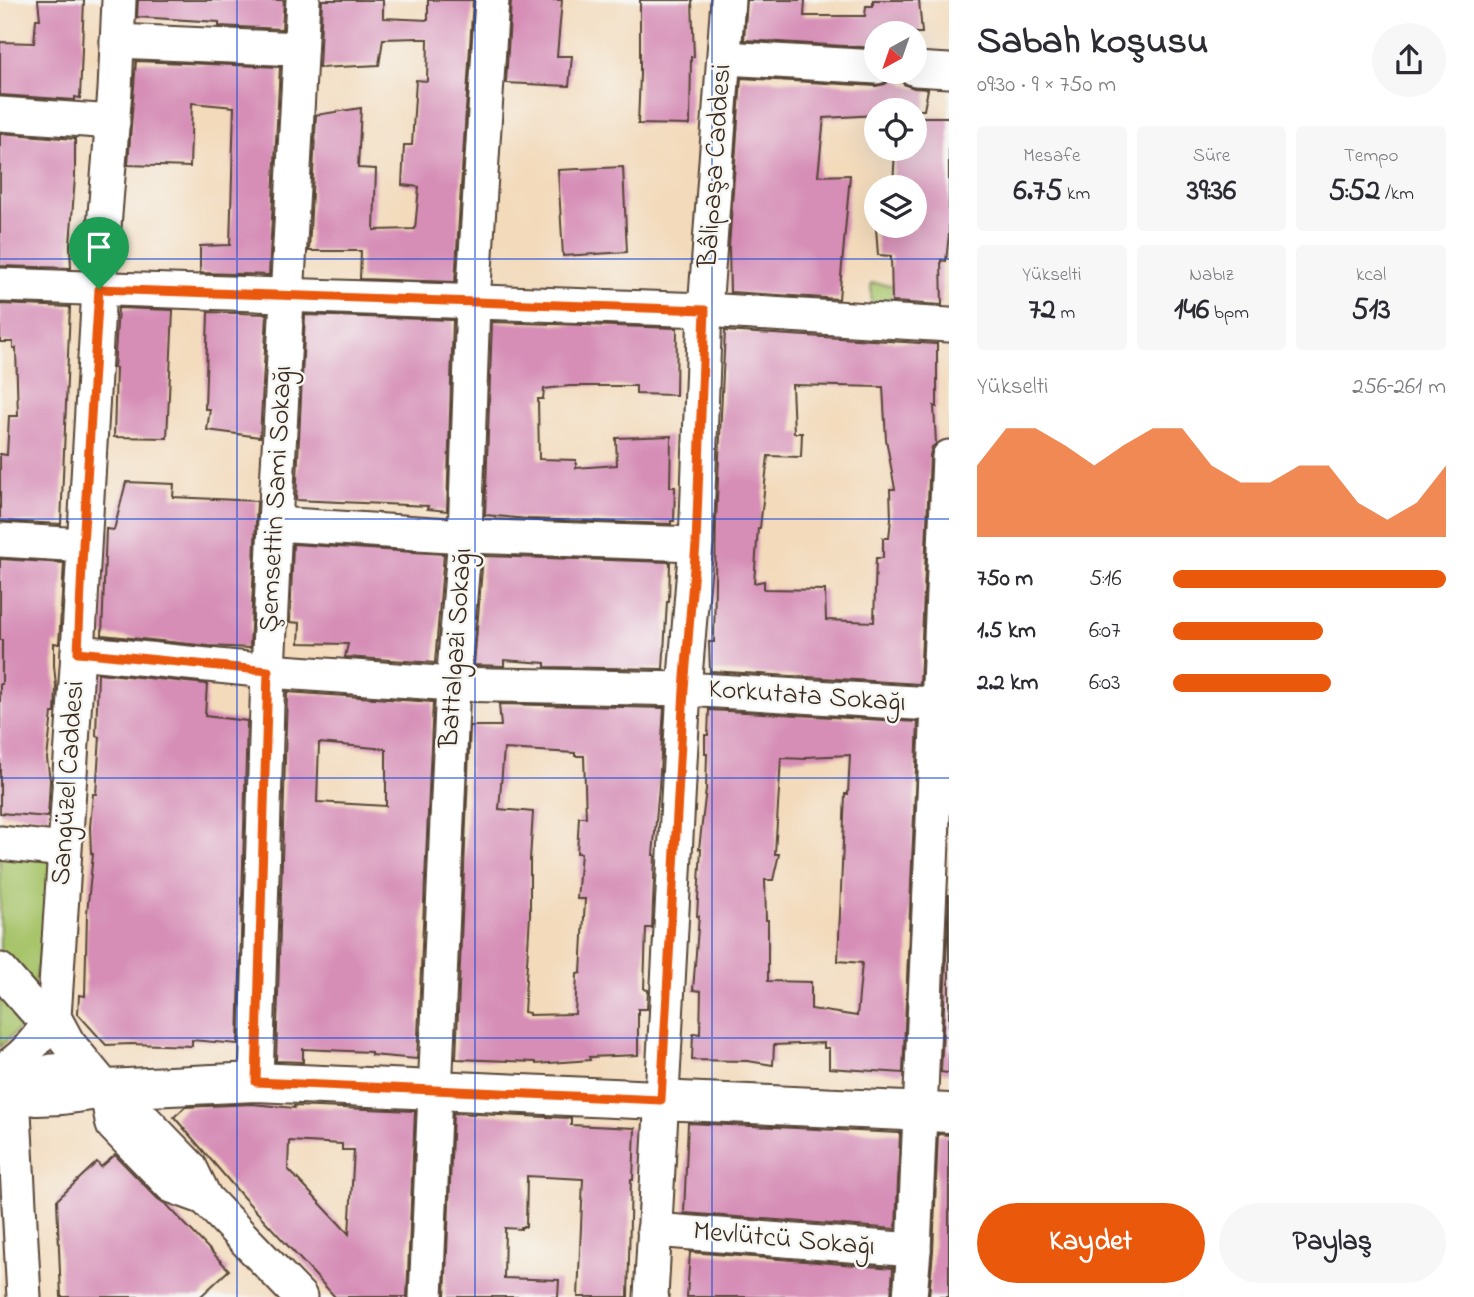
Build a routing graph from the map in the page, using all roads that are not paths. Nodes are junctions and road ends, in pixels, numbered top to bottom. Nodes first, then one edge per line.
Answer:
1 (119, 0) edge
2 (303, 0) edge
3 (492, 0) edge
4 (728, 0) edge
5 (117, 41) junction
6 (300, 49) junction
7 (724, 58) junction
8 (864, 66) edge
9 (928, 70) edge
10 (949, 71) edge
11 (0, 114) edge
12 (113, 122) junction
13 (0, 285) edge
14 (99, 289) junction
15 (287, 294) junction
16 (473, 302) junction
17 (705, 310) junction
18 (949, 325) edge
19 (949, 457) edge
20 (275, 524) junction
21 (465, 536) junction
22 (0, 540) edge
23 (696, 544) junction
24 (83, 545) junction
25 (78, 652) junction
26 (268, 671) junction
27 (453, 684) junction
28 (684, 689) junction
29 (943, 705) edge
30 (0, 844) edge
31 (64, 850) junction
32 (0, 970) edge
33 (54, 1017) junction
34 (256, 1082) junction
35 (5, 1085) edge
36 (106, 1089) junction
37 (435, 1090) junction
38 (661, 1100) junction
39 (934, 1112) edge
40 (654, 1230) junction
41 (914, 1251) junction
42 (24, 1297) edge
43 (300, 1297) edge
44 (426, 1297) edge
45 (651, 1297) edge
46 (910, 1297) edge

1 - 5 street, Sangüzel Caddesi
2 - 6 street, Şemsettin Sami Sokağı
3 - 16 street, Battalgazi Sokağı
4 - 7 street, Bâlipaşa Caddesi
5 - 6 street
5 - 12 street, Sangüzel Caddesi
6 - 15 street, Şemsettin Sami Sokağı
7 - 8 street
7 - 17 street, Bâlipaşa Caddesi
9 - 10 street
11 - 12 street
12 - 14 street, Sangüzel Caddesi
13 - 14 street
14 - 15 street
14 - 24 street, Sangüzel Caddesi
15 - 16 street
15 - 20 street, Şemsettin Sami Sokağı
16 - 17 street
16 - 21 street, Battalgazi Sokağı
17 - 18 street
17 - 23 street, Bâlipaşa Caddesi
19 - 29 street
20 - 21 street
20 - 26 street, Şemsettin Sami Sokağı
21 - 23 street
21 - 27 street, Battalgazi Sokağı
22 - 24 street
23 - 28 street, Bâlipaşa Caddesi
24 - 25 street, Sangüzel Caddesi
25 - 26 street, Korkutata Sokağı
25 - 31 street, Sangüzel Caddesi
26 - 27 street, Korkutata Sokağı
26 - 34 street, Şemsettin Sami Sokağı
27 - 28 street, Korkutata Sokağı
27 - 37 street, Battalgazi Sokağı
28 - 29 street, Korkutata Sokağı
28 - 38 street, Bâlipaşa Caddesi
29 - 39 street
30 - 31 street
31 - 33 street, Sangüzel Caddesi
32 - 33 street
33 - 35 street
33 - 36 street
34 - 36 main road
34 - 37 main road
35 - 36 main road
35 - 42 street
36 - 43 street
37 - 38 main road
37 - 44 street, Battalgazi Sokağı
38 - 39 main road
38 - 40 street, Bâlipaşa Caddesi
39 - 41 street
40 - 41 street, Mevlütcü Sokağı
40 - 45 street, Bâlipaşa Caddesi
41 - 46 street

